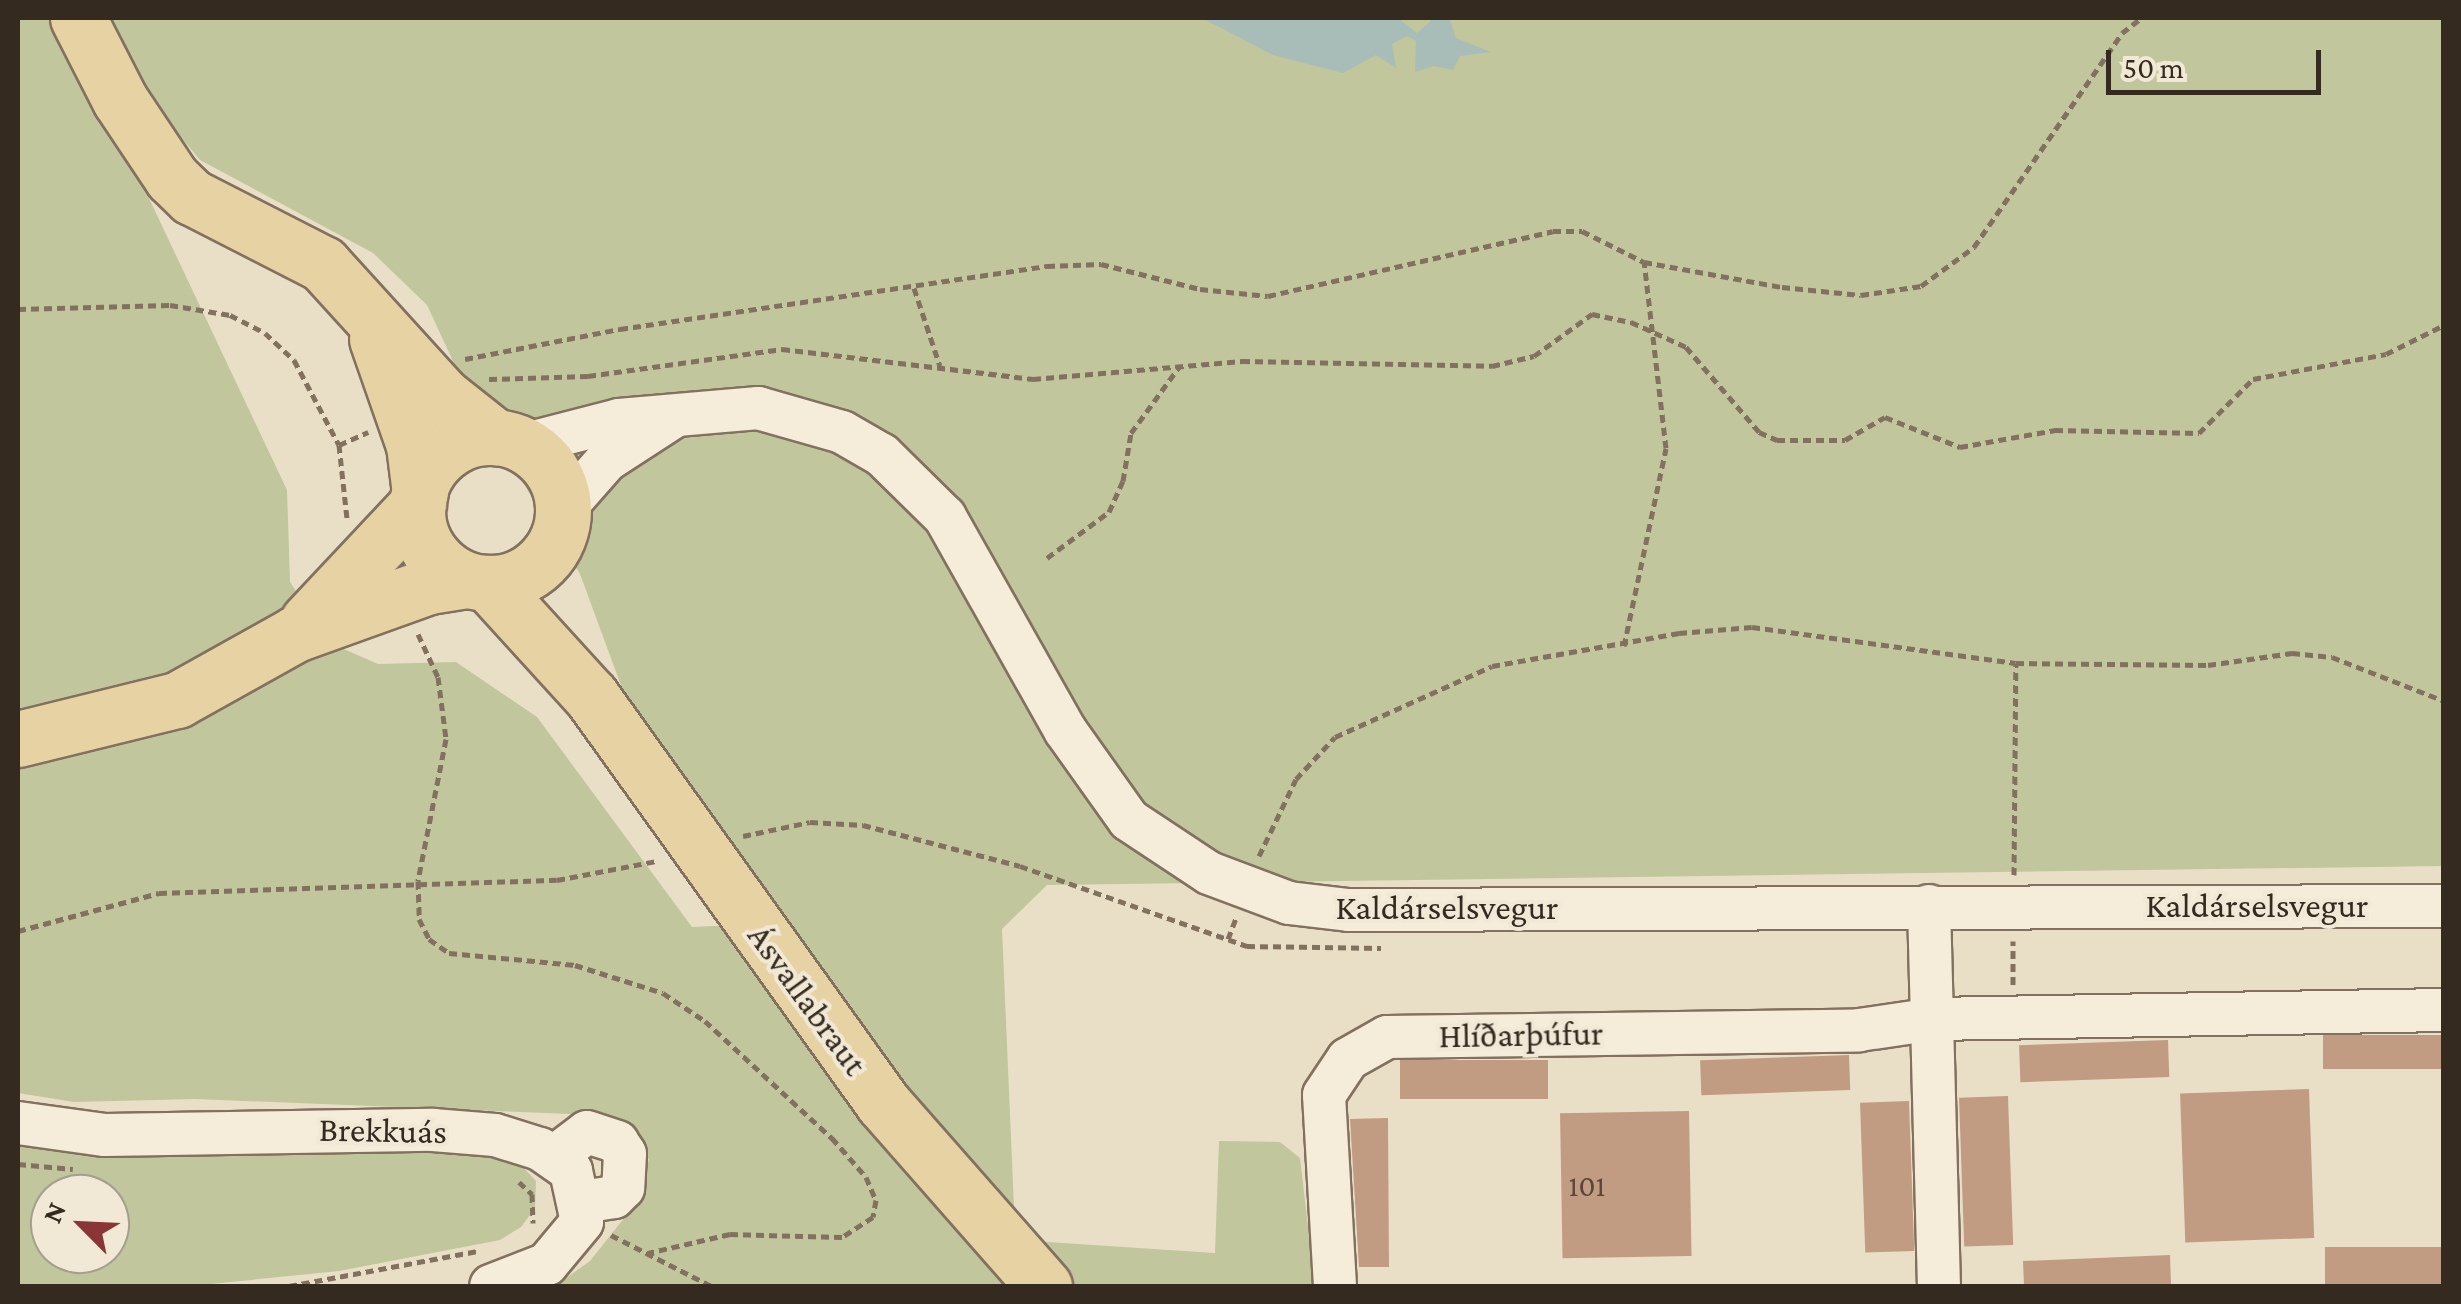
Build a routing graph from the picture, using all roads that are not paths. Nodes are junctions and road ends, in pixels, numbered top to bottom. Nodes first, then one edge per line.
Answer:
1 (78, 18) edge
2 (367, 313) junction
3 (681, 412) junction
4 (508, 441) junction
5 (419, 498) junction
6 (557, 529) junction
7 (477, 582) junction
8 (295, 634) junction
9 (591, 696) junction
10 (18, 738) edge
11 (1929, 906) junction
12 (2444, 906) edge
13 (2444, 1010) edge
14 (1934, 1019) junction
15 (18, 1123) edge
16 (554, 1157) junction
17 (593, 1217) junction
18 (489, 1268) edge
19 (1044, 1286) edge
20 (1336, 1286) edge
21 (1940, 1286) edge

1 - 2 main road
2 - 4 main road
2 - 5 main road
3 - 4 street, Kaldárselsvegur
3 - 6 street, Kaldárselsvegur
3 - 11 street, Kaldárselsvegur
4 - 5 main road
4 - 6 main road
5 - 7 main road
5 - 8 main road
6 - 7 main road
6 - 9 main road, Ásvallabraut
7 - 8 main road
7 - 9 main road, Ásvallabraut
8 - 10 main road
9 - 19 main road, Ásvallabraut
11 - 12 street, Kaldárselsvegur
11 - 14 street
13 - 14 street, Hlíðarþúfur
14 - 20 street, Hlíðarþúfur
14 - 21 street
15 - 16 street, Brekkuás
16 - 17 street
16 - 17 street
17 - 18 street

